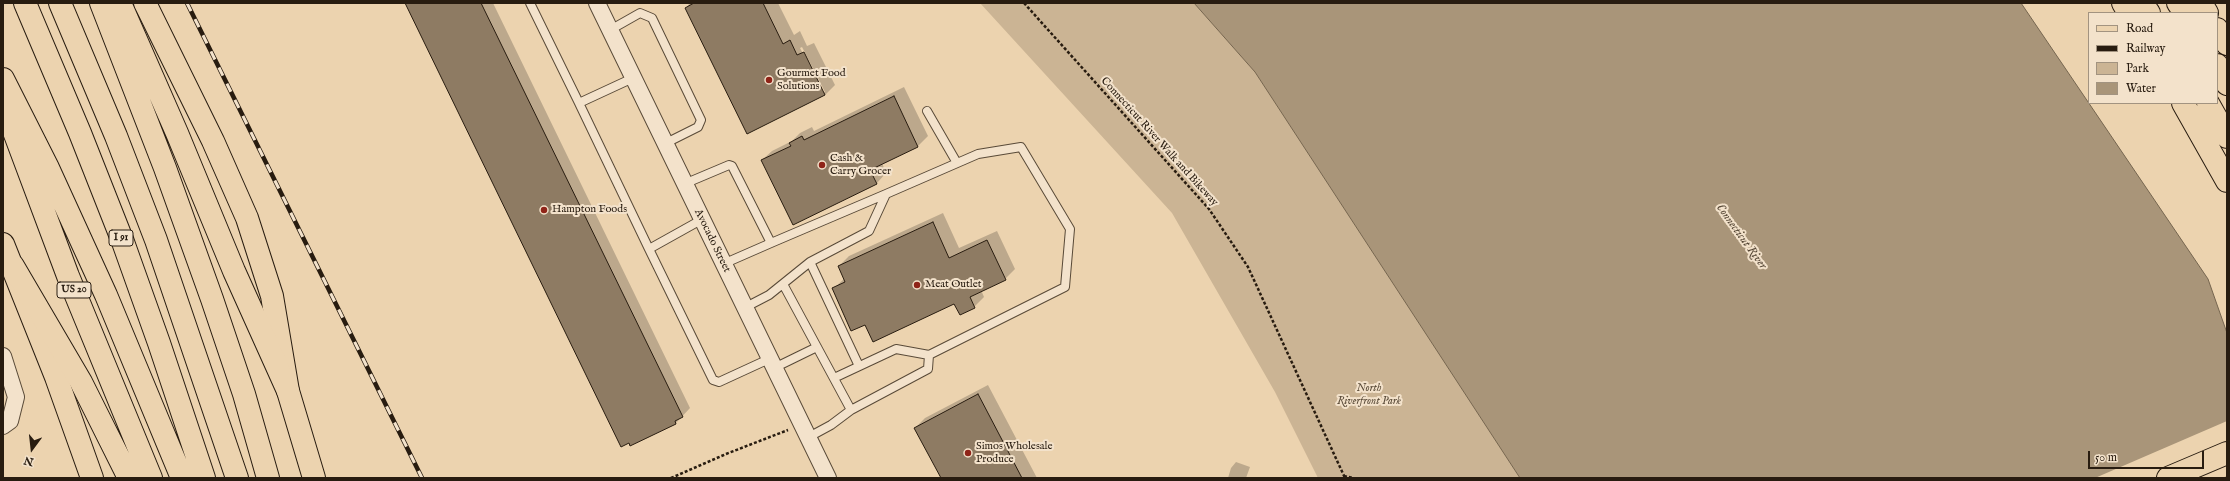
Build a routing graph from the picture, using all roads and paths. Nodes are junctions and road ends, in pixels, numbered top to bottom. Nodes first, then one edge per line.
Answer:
1 (25, 3) edge
2 (60, 3) edge
3 (101, 3) edge
4 (120, 3) edge
5 (145, 3) edge
6 (530, 3) edge
7 (597, 3) edge
8 (1024, 3) edge
9 (2122, 3) edge
10 (2142, 3) edge
11 (2178, 3) edge
12 (2201, 3) edge
13 (2128, 12) edge
14 (2148, 12) edge
15 (2184, 12) edge
16 (2206, 12) edge
17 (121, 29) junction
18 (610, 30) junction
19 (2218, 30) edge
20 (2227, 44) edge
21 (2218, 68) edge
22 (633, 78) junction
23 (3, 79) edge
24 (2227, 84) edge
25 (3, 100) edge
26 (580, 103) junction
27 (2184, 104) edge
28 (2209, 104) edge
29 (927, 111) dead end
30 (2227, 137) edge
31 (664, 144) junction
32 (957, 163) junction
33 (2227, 180) edge
34 (684, 184) junction
35 (886, 194) junction
36 (701, 220) junction
37 (771, 243) junction
38 (3, 244) edge
39 (649, 249) junction
40 (810, 262) junction
41 (723, 264) junction
42 (13, 266) junction
43 (783, 284) junction
44 (744, 308) junction
45 (817, 347) junction
46 (929, 355) junction
47 (3, 356) edge
48 (772, 364) junction
49 (859, 366) junction
50 (834, 378) junction
51 (288, 391) junction
52 (851, 410) junction
53 (3, 426) edge
54 (804, 431) junction
55 (2227, 453) edge
56 (306, 457) junction
57 (1345, 477) edge
58 (92, 478) edge
59 (129, 478) edge
60 (151, 478) edge
61 (182, 478) edge
62 (204, 478) edge
63 (237, 478) edge
64 (268, 478) edge
65 (310, 478) edge
66 (314, 478) edge
67 (672, 478) edge
68 (828, 478) edge
69 (1352, 478) edge
70 (2168, 478) edge

1 - 62 main road, I 91
2 - 63 main road
3 - 17 main road
4 - 17 main road
5 - 51 main road
6 - 26 lane
7 - 18 street, Avocado Street
8 - 57 path, Connecticut River Walk and Bikeway
9 - 13 main road
10 - 14 main road
11 - 15 main road
12 - 16 main road
17 - 51 main road
17 - 64 main road
18 - 22 street, Avocado Street
18 - 31 lane
19 - 20 main road
21 - 24 main road
22 - 26 lane
22 - 31 street, Avocado Street
23 - 61 main road
25 - 60 main road, US 20
26 - 39 lane
27 - 33 main road
28 - 30 main road
29 - 32 lane
31 - 34 street, Avocado Street
32 - 35 lane
32 - 46 lane
34 - 36 street, Avocado Street
34 - 37 lane
35 - 37 lane
35 - 40 lane
36 - 39 lane
36 - 41 street, Avocado Street
37 - 41 lane
38 - 42 main road
39 - 48 lane
40 - 43 lane
40 - 49 lane
41 - 44 street, Avocado Street
42 - 58 main road
42 - 59 main road
43 - 44 lane
43 - 45 lane
44 - 48 street, Avocado Street
45 - 48 lane
45 - 50 lane
46 - 49 lane
46 - 52 lane
47 - 53 street
48 - 54 street, Avocado Street
49 - 50 lane
50 - 52 lane
51 - 56 main road
52 - 54 lane
54 - 67 path
54 - 68 street, Avocado Street
55 - 70 main road
56 - 65 main road
56 - 66 main road
57 - 69 path

